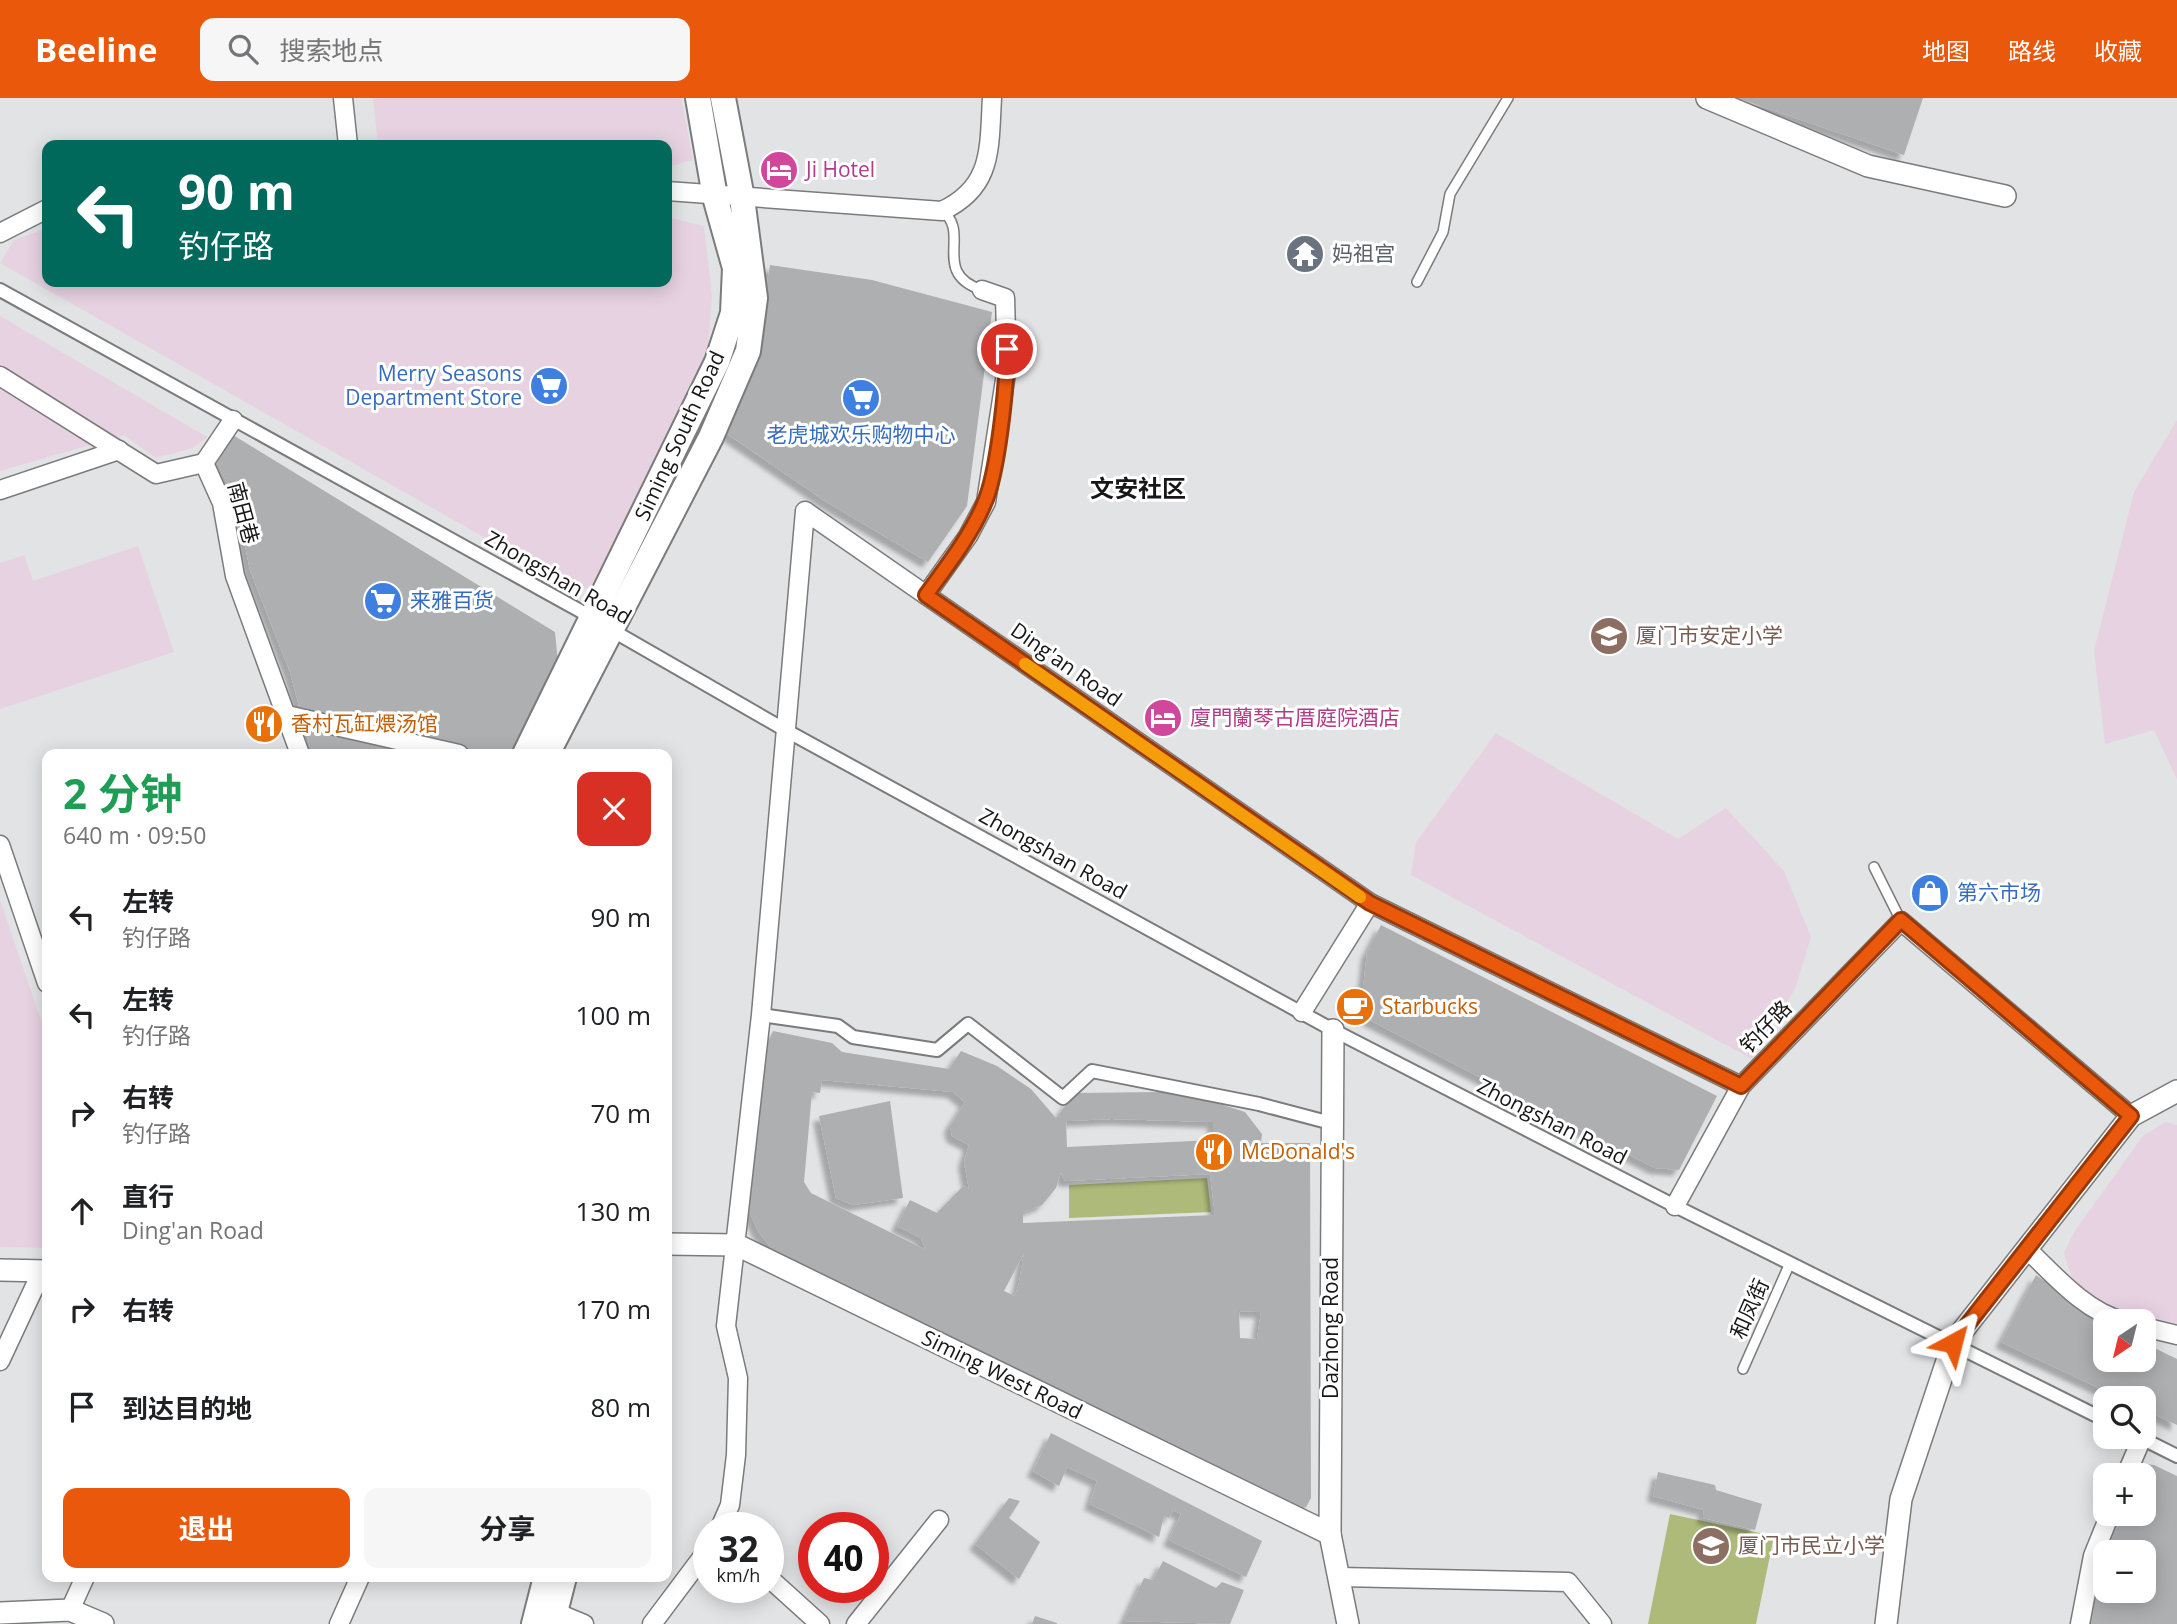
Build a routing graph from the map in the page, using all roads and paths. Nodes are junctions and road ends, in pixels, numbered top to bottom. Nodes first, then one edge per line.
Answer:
1 (343, 98) edge
2 (698, 98) edge
3 (723, 98) edge
4 (992, 98) edge
5 (1508, 98) edge
6 (1707, 98) edge
7 (347, 140) edge
8 (672, 192) edge
9 (2005, 196) dead end
10 (715, 197) junction
11 (743, 198) junction
12 (942, 211) junction
13 (42, 212) edge
14 (0, 233) edge
15 (1417, 282) dead end
16 (0, 290) edge
17 (982, 290) joint
18 (0, 376) edge
19 (233, 420) junction
20 (119, 450) junction
21 (204, 463) junction
22 (0, 490) edge
23 (926, 595) junction
24 (602, 624) junction
25 (287, 715) junction
26 (787, 731) junction
27 (298, 749) edge
28 (438, 749) edge
29 (527, 749) edge
30 (549, 749) edge
31 (0, 845) edge
32 (1874, 867) dead end
33 (1370, 903) junction
34 (1901, 920) junction
35 (42, 961) edge
36 (1302, 1012) junction
37 (761, 1016) junction
38 (1333, 1030) junction
39 (1741, 1086) junction
40 (2175, 1095) edge
41 (2131, 1116) junction
42 (1331, 1123) junction
43 (1675, 1206) junction
44 (672, 1244) edge
45 (737, 1245) junction
46 (2027, 1249) junction
47 (1790, 1264) junction
48 (0, 1270) edge
49 (42, 1271) edge
50 (42, 1277) edge
51 (2099, 1309) edge
52 (2156, 1330) edge
53 (2177, 1335) edge
54 (1953, 1343) junction
55 (0, 1361) edge
56 (1742, 1369) dead end
57 (2093, 1414) edge
58 (2156, 1445) edge
59 (2177, 1456) edge
60 (727, 1512) edge
61 (939, 1520) dead end
62 (2105, 1526) edge
63 (1330, 1534) junction
64 (693, 1569) edge
65 (1340, 1577) junction
66 (83, 1582) edge
67 (358, 1582) edge
68 (546, 1582) edge
69 (562, 1582) edge
70 (784, 1591) edge
71 (70, 1610) junction
72 (0, 1613) edge
73 (547, 1620) edge
74 (103, 1624) edge
75 (339, 1624) edge
76 (584, 1624) edge
77 (652, 1624) edge
78 (820, 1624) edge
79 (856, 1624) edge
80 (1348, 1624) edge
81 (1602, 1624) edge
82 (1886, 1624) edge
83 (2080, 1624) edge

1 - 7 street
2 - 10 main road, Siming South Road
3 - 11 main road, Siming South Road
4 - 12 street
5 - 15 lane
6 - 9 street
8 - 10 street
10 - 11 street
10 - 24 main road, Siming South Road
11 - 12 street
11 - 24 main road, Siming South Road
12 - 17 lane
13 - 14 street
16 - 19 street, Zhongshan Road
17 - 23 street
18 - 20 street, 南田巷
19 - 21 street
19 - 24 street, Zhongshan Road
20 - 21 street, 南田巷
20 - 22 street
21 - 25 street, 南田巷
23 - 26 street, Ding'an Road
23 - 33 street, Ding'an Road
24 - 26 street, Zhongshan Road
24 - 29 main road, Siming South Road
24 - 30 main road, Siming South Road
25 - 27 street, 南田巷
25 - 28 street
26 - 36 street, Zhongshan Road
26 - 37 street
31 - 35 street
32 - 34 lane
33 - 36 street
33 - 39 street, 钓仔路
34 - 39 street, 钓仔路
34 - 41 street
36 - 38 street, Zhongshan Road
37 - 42 street
37 - 45 street
38 - 42 street, Dazhong Road
38 - 43 street, Zhongshan Road
39 - 43 street
40 - 41 street
41 - 46 street
42 - 63 street, Dazhong Road
43 - 47 street, Zhongshan Road
44 - 45 street, Siming West Road
45 - 60 street
45 - 63 street, Siming West Road
46 - 51 street
46 - 54 street
47 - 54 street, Zhongshan Road
47 - 56 lane, 和凤街
48 - 49 street
50 - 55 street
52 - 53 street
54 - 57 street, Zhongshan Road
54 - 82 street
58 - 59 street
61 - 79 street
62 - 83 street
63 - 65 street, Dazhong Road
64 - 77 street
65 - 80 street, Dazhong Road
65 - 81 street
66 - 71 street
67 - 75 street
68 - 73 main road
69 - 73 main road
70 - 78 street
71 - 72 street
71 - 74 street
73 - 76 street

